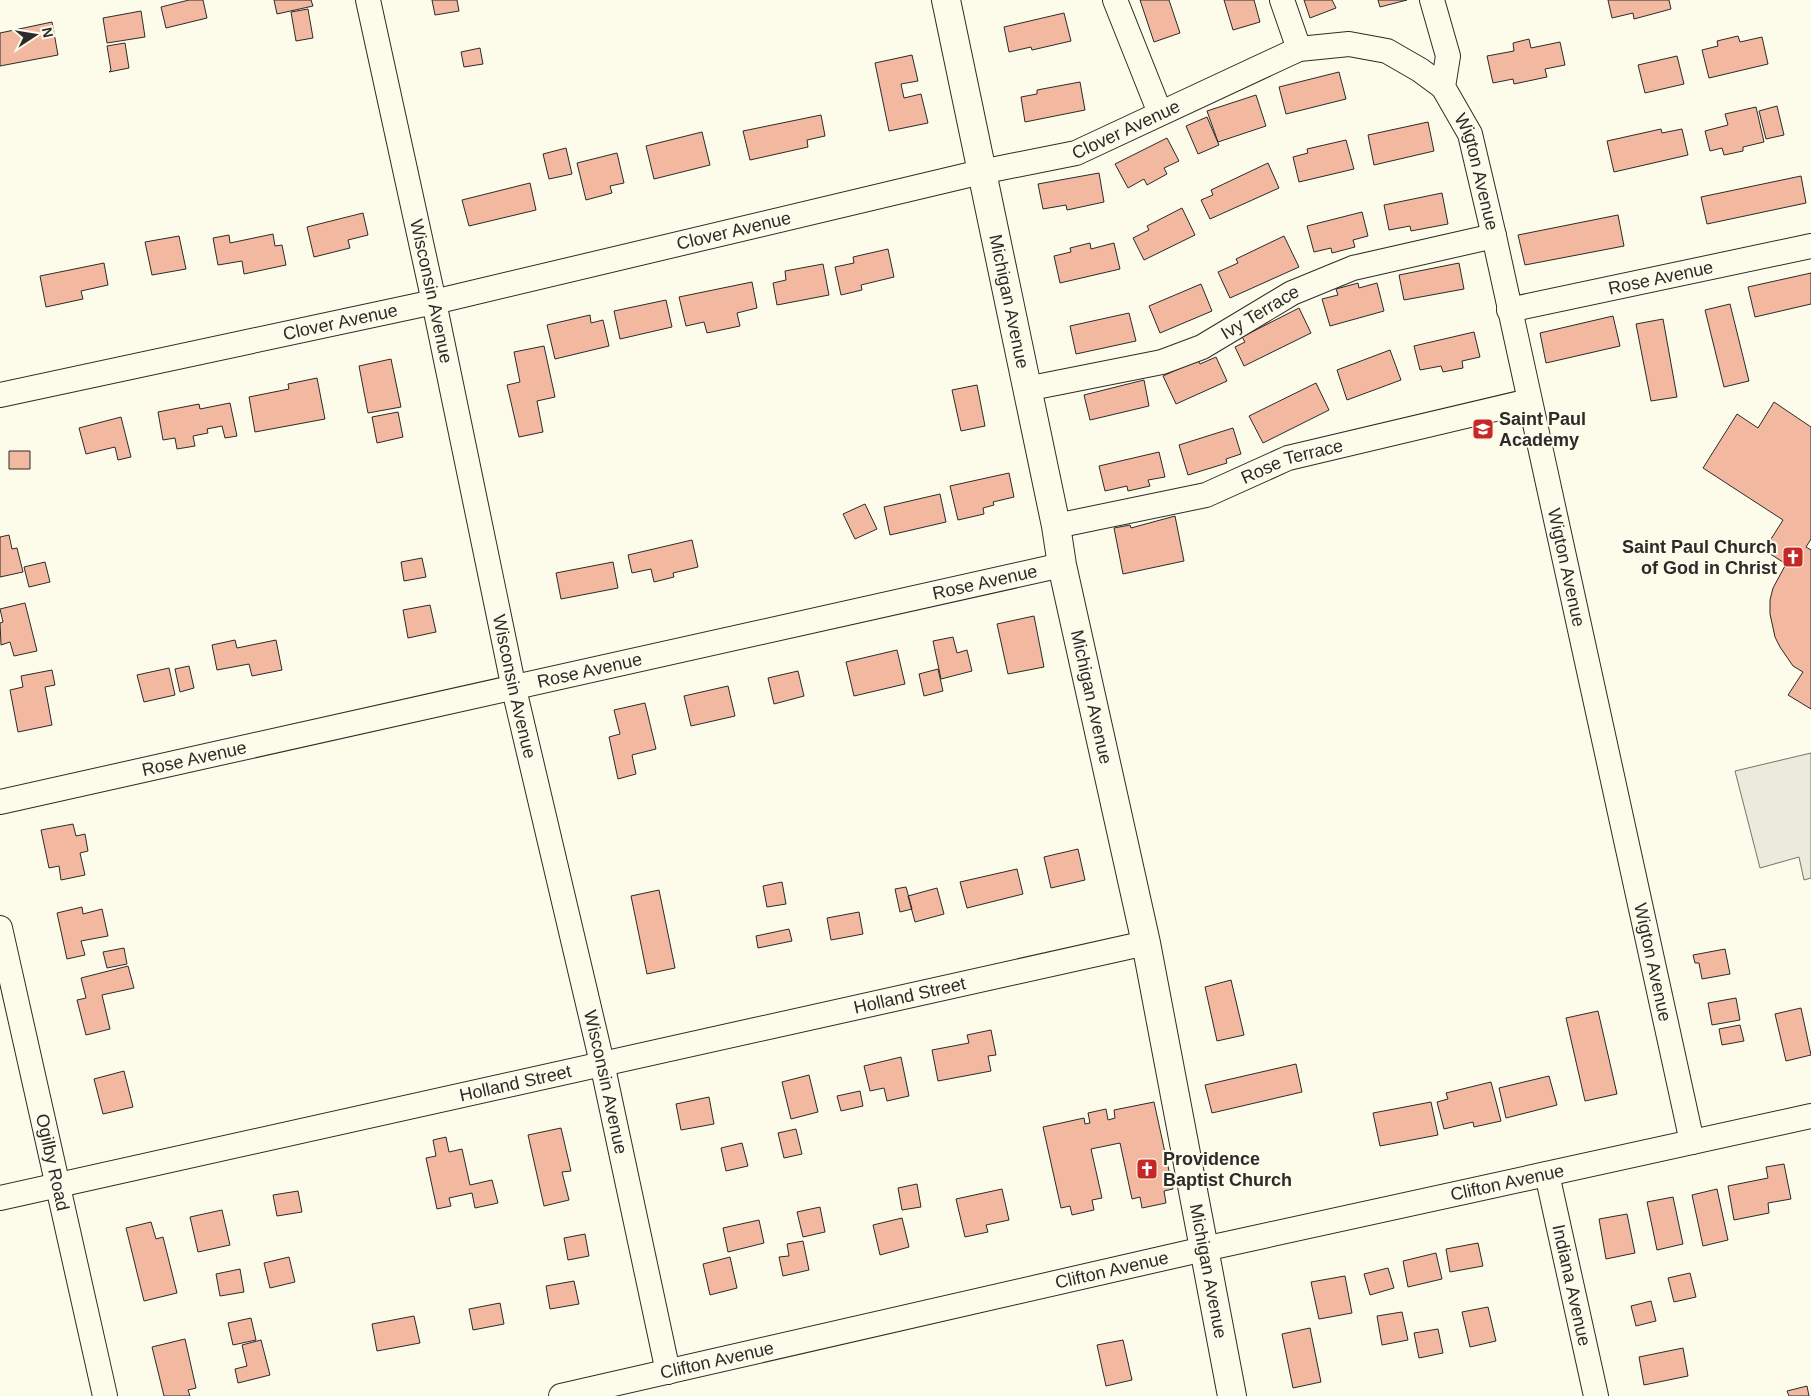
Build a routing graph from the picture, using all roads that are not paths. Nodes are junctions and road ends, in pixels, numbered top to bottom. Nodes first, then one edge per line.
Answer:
1 (368, 0) edge
2 (946, 0) edge
3 (1115, 0) edge
4 (1282, 0) edge
5 (1432, 0) edge
6 (1299, 49) junction
7 (1443, 87) junction
8 (1160, 114) junction
9 (982, 172) junction
10 (1494, 236) junction
11 (1811, 246) edge
12 (434, 302) junction
13 (1510, 310) junction
14 (1026, 389) junction
15 (0, 395) edge
16 (1529, 401) junction
17 (1056, 526) junction
18 (1062, 565) junction
19 (514, 689) junction
20 (0, 802) edge
21 (0, 928) edge
22 (1146, 943) junction
23 (602, 1063) junction
24 (1811, 1116) edge
25 (1692, 1142) junction
26 (1547, 1174) junction
27 (59, 1185) junction
28 (0, 1198) edge
29 (1204, 1249) junction
30 (668, 1372) junction
31 (105, 1396) edge
32 (561, 1396) edge
33 (1232, 1396) edge
34 (1596, 1396) edge

1 - 12 street, Wisconsin Avenue
2 - 9 main road, Michigan Avenue
3 - 8 street
4 - 6 street
5 - 7 street
6 - 7 street, Clover Avenue
6 - 8 street, Clover Avenue
7 - 10 street, Wigton Avenue
8 - 9 street, Clover Avenue
9 - 12 street, Clover Avenue
9 - 14 main road, Michigan Avenue
10 - 13 street, Wigton Avenue
10 - 14 street, Ivy Terrace
11 - 13 street, Rose Avenue
12 - 15 street, Clover Avenue
12 - 19 street, Wisconsin Avenue
13 - 16 street, Wigton Avenue
14 - 17 main road, Michigan Avenue
16 - 17 street, Rose Terrace
16 - 25 street, Wigton Avenue
17 - 18 main road, Michigan Avenue
18 - 19 street, Rose Avenue
18 - 22 main road, Michigan Avenue
19 - 20 street, Rose Avenue
19 - 23 street, Wisconsin Avenue
21 - 27 street, Ogilby Road
22 - 23 street, Holland Street
22 - 29 main road, Michigan Avenue
23 - 27 street, Holland Street
23 - 30 street, Wisconsin Avenue
24 - 25 street, Clifton Avenue
25 - 26 street, Clifton Avenue
26 - 29 street, Clifton Avenue
26 - 34 street, Indiana Avenue
27 - 28 street, Holland Street
27 - 31 street, Ogilby Road
29 - 30 street, Clifton Avenue
29 - 33 main road, Michigan Avenue
30 - 32 street, Clifton Avenue

